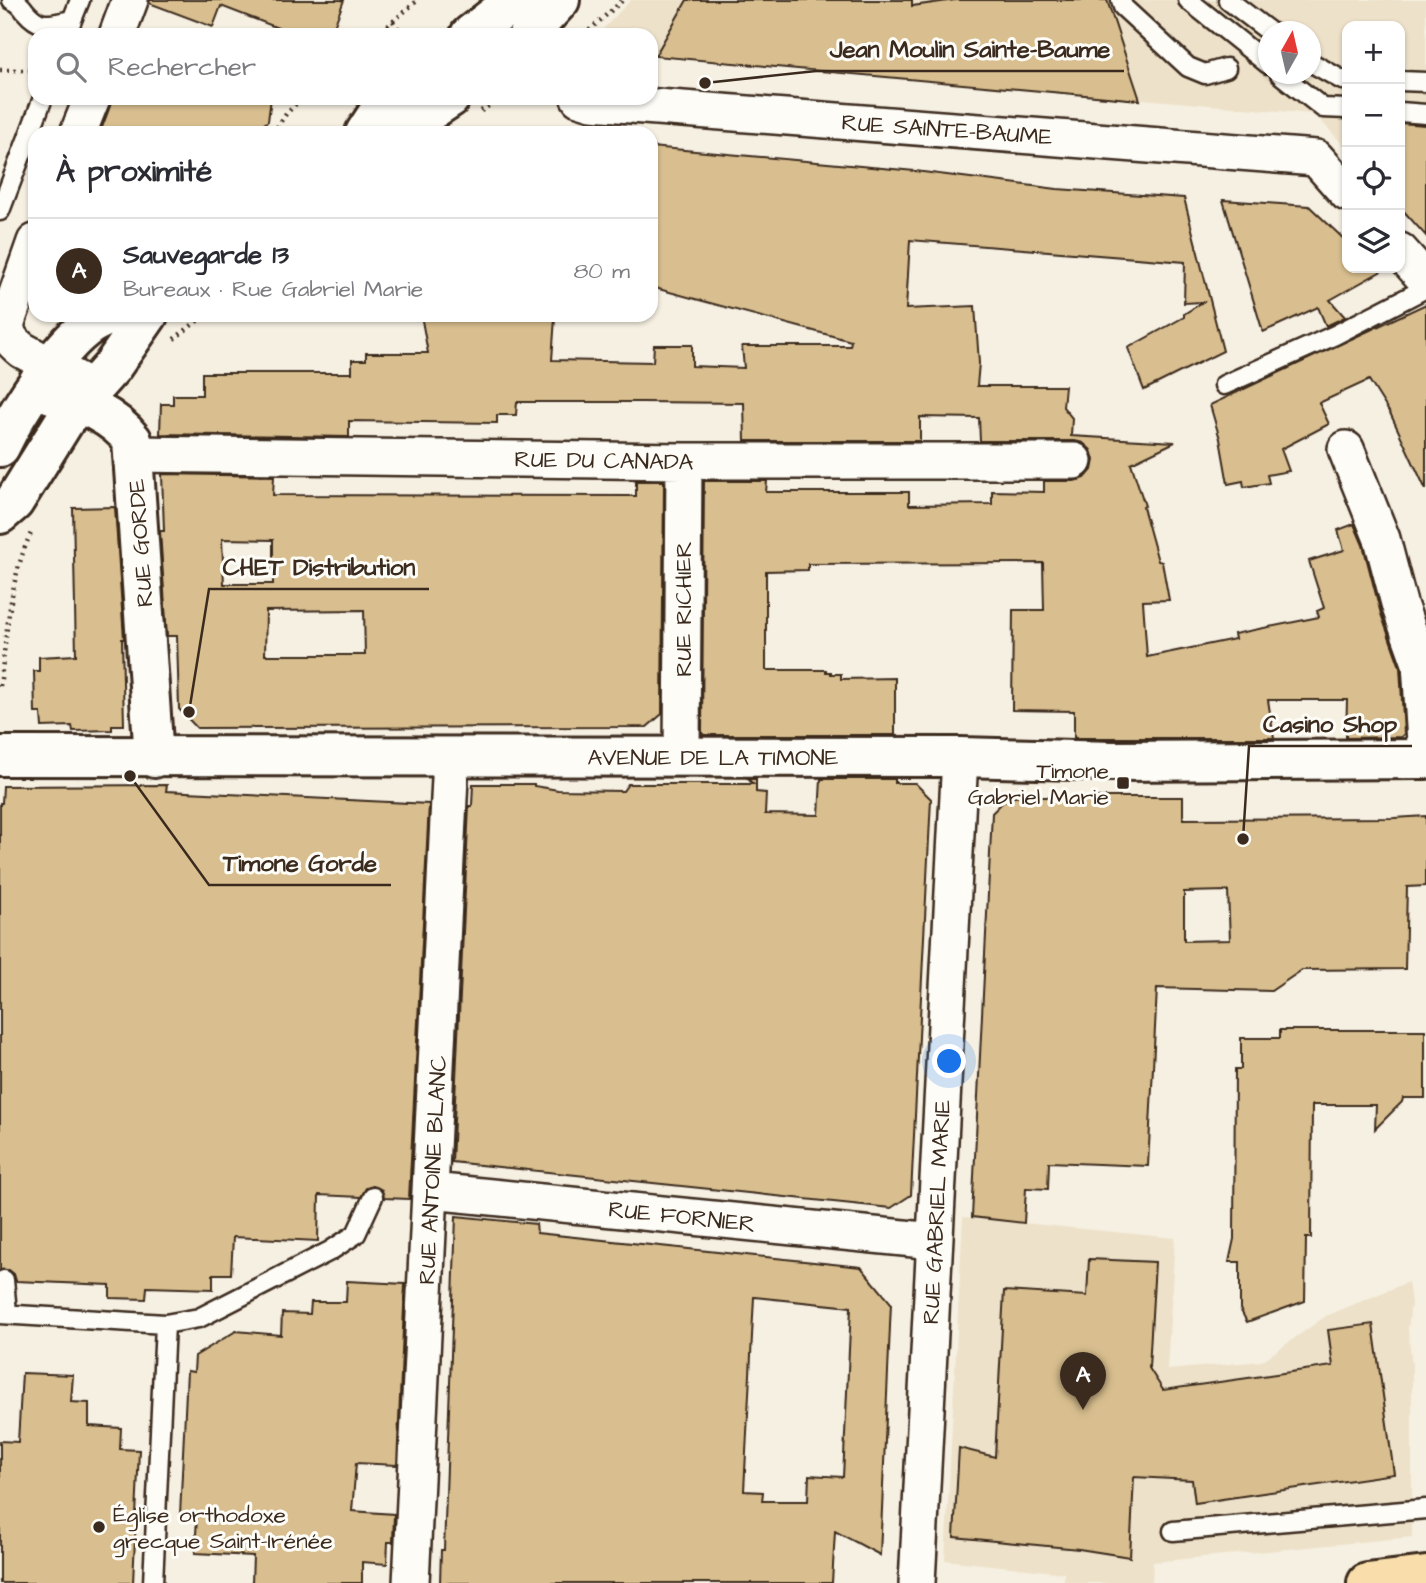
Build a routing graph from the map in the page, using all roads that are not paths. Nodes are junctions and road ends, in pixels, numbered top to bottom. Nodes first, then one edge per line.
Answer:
1 (80, 0) edge
2 (130, 0) edge
3 (515, 0) edge
4 (561, 0) edge
5 (1121, 0) edge
6 (1188, 0) edge
7 (1228, 0) edge
8 (16, 1) edge
9 (1258, 23) edge
10 (69, 27) edge
11 (120, 28) edge
12 (479, 28) edge
13 (535, 28) edge
14 (1258, 55) edge
15 (1226, 68) dead end
16 (1321, 68) edge
17 (1342, 80) edge
18 (1405, 81) edge
19 (1426, 82) edge
20 (1293, 84) edge
21 (40, 105) edge
22 (89, 105) edge
23 (386, 105) edge
24 (439, 105) edge
25 (631, 105) edge
26 (1342, 109) edge
27 (1405, 113) edge
28 (1426, 114) edge
29 (32, 126) edge
30 (81, 126) edge
31 (370, 126) edge
32 (408, 126) edge
33 (28, 137) edge
34 (1342, 187) edge
35 (0, 211) edge
36 (1405, 257) edge
37 (28, 262) edge
38 (1426, 280) edge
39 (1426, 288) edge
40 (96, 322) edge
41 (158, 329) edge
42 (43, 377) junction
43 (1224, 385) dead end
44 (87, 396) junction
45 (0, 447) edge
46 (1346, 449) dead end
47 (134, 454) junction
48 (684, 461) junction
49 (1074, 461) dead end
50 (16, 523) edge
51 (0, 756) edge
52 (452, 757) junction
53 (682, 757) junction
54 (960, 757) junction
55 (154, 758) junction
56 (1426, 759) edge
57 (431, 1191) junction
58 (373, 1197) dead end
59 (934, 1241) junction
60 (4, 1280) dead end
61 (4, 1313) edge
62 (165, 1324) junction
63 (1419, 1509) edge
64 (1173, 1531) dead end
65 (1426, 1576) edge
66 (153, 1583) edge
67 (411, 1583) edge
68 (917, 1583) edge
69 (1367, 1583) edge

1 - 10 lane
2 - 11 street
3 - 12 street
4 - 13 street
5 - 15 lane
6 - 14 lane
7 - 9 lane
8 - 10 lane
16 - 17 lane
18 - 19 lane
20 - 26 lane
21 - 29 lane
22 - 30 street
23 - 31 street
24 - 32 street
25 - 34 street, RUE SAINTE-BAUME
27 - 28 lane
33 - 35 lane
36 - 38 street
37 - 42 street
39 - 43 lane
40 - 42 street
41 - 44 street
42 - 44 street, RUE GORDE
42 - 45 street
44 - 47 street, RUE GORDE
44 - 50 street
46 - 56 street
47 - 48 street, RUE DU CANADA
47 - 55 street, RUE GORDE
48 - 49 street, RUE DU CANADA
48 - 53 street, RUE RICHIER
51 - 55 street, AVENUE DE LA TIMONE
52 - 53 street, AVENUE DE LA TIMONE
52 - 55 street, AVENUE DE LA TIMONE
52 - 57 street, RUE ANTOINE BLANC
53 - 54 street, AVENUE DE LA TIMONE
54 - 56 street, AVENUE DE LA TIMONE
54 - 59 street, RUE GABRIEL MARIE
57 - 59 street, RUE FORNIER
57 - 67 street, RUE ANTOINE BLANC
58 - 62 lane
59 - 68 street, RUE GABRIEL MARIE
60 - 61 lane
61 - 62 lane
62 - 66 lane
63 - 64 lane
65 - 69 highway

